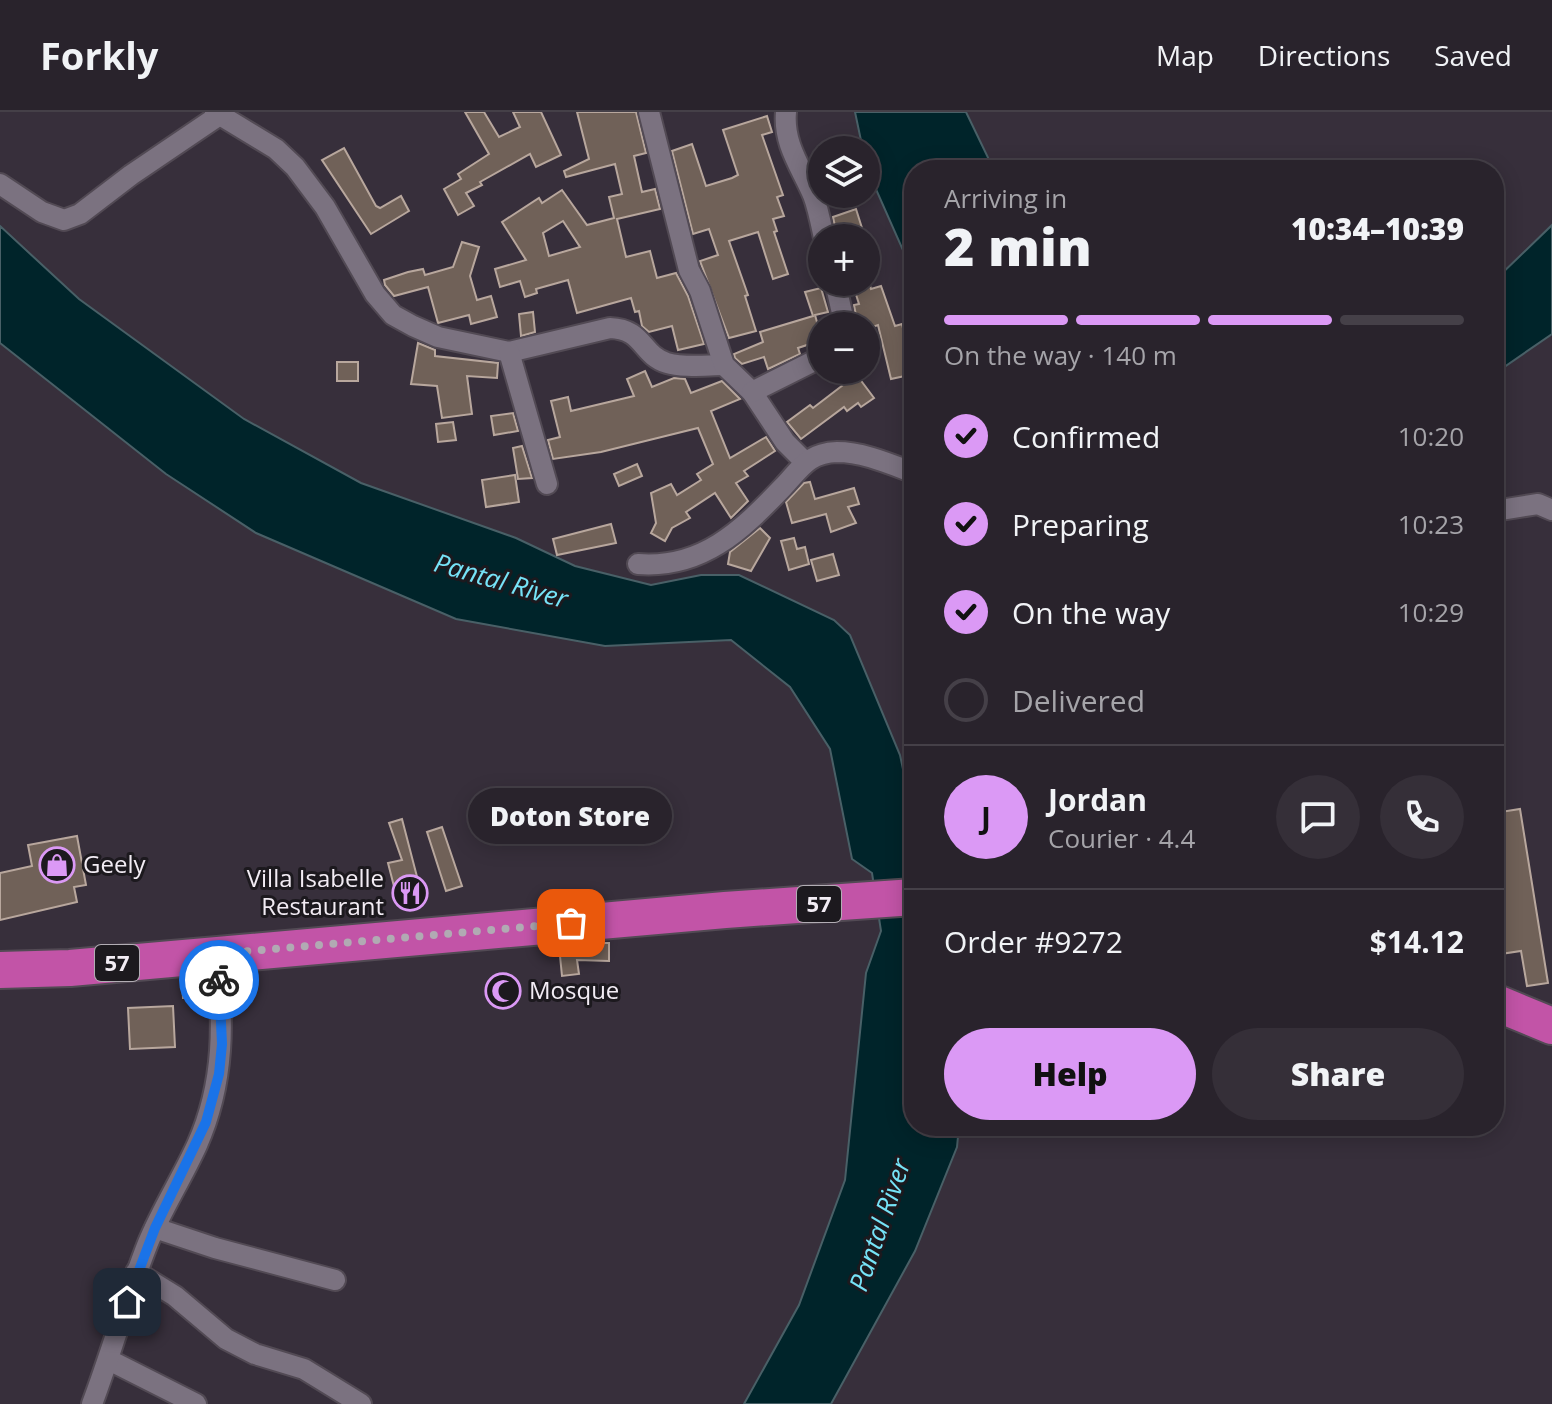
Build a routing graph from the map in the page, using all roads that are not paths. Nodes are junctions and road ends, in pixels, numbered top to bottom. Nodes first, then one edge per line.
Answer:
1 (649, 112) edge
2 (786, 112) edge
3 (219, 113) edge
4 (0, 184) edge
5 (820, 224) edge
6 (509, 352) junction
7 (808, 364) edge
8 (724, 365) junction
9 (752, 392) junction
10 (804, 461) junction
11 (904, 470) edge
12 (547, 484) dead end
13 (1504, 509) edge
14 (1552, 510) edge
15 (638, 564) dead end
16 (904, 898) edge
17 (216, 954) junction
18 (0, 970) edge
19 (1504, 1006) edge
20 (1552, 1026) edge
21 (155, 1228) junction
22 (136, 1272) junction
23 (335, 1280) dead end
24 (109, 1360) junction
25 (92, 1404) edge
26 (196, 1404) edge
27 (361, 1404) edge

1 - 8 street
2 - 5 street
3 - 4 street
3 - 6 street
6 - 8 street
6 - 12 street
7 - 9 street
8 - 9 street
9 - 10 street
10 - 11 street
10 - 15 street
13 - 14 street
16 - 17 highway, 57
17 - 18 highway, 57
17 - 21 street
19 - 20 highway
21 - 22 street
21 - 23 street
22 - 24 street
22 - 27 street
24 - 25 street
24 - 26 street

